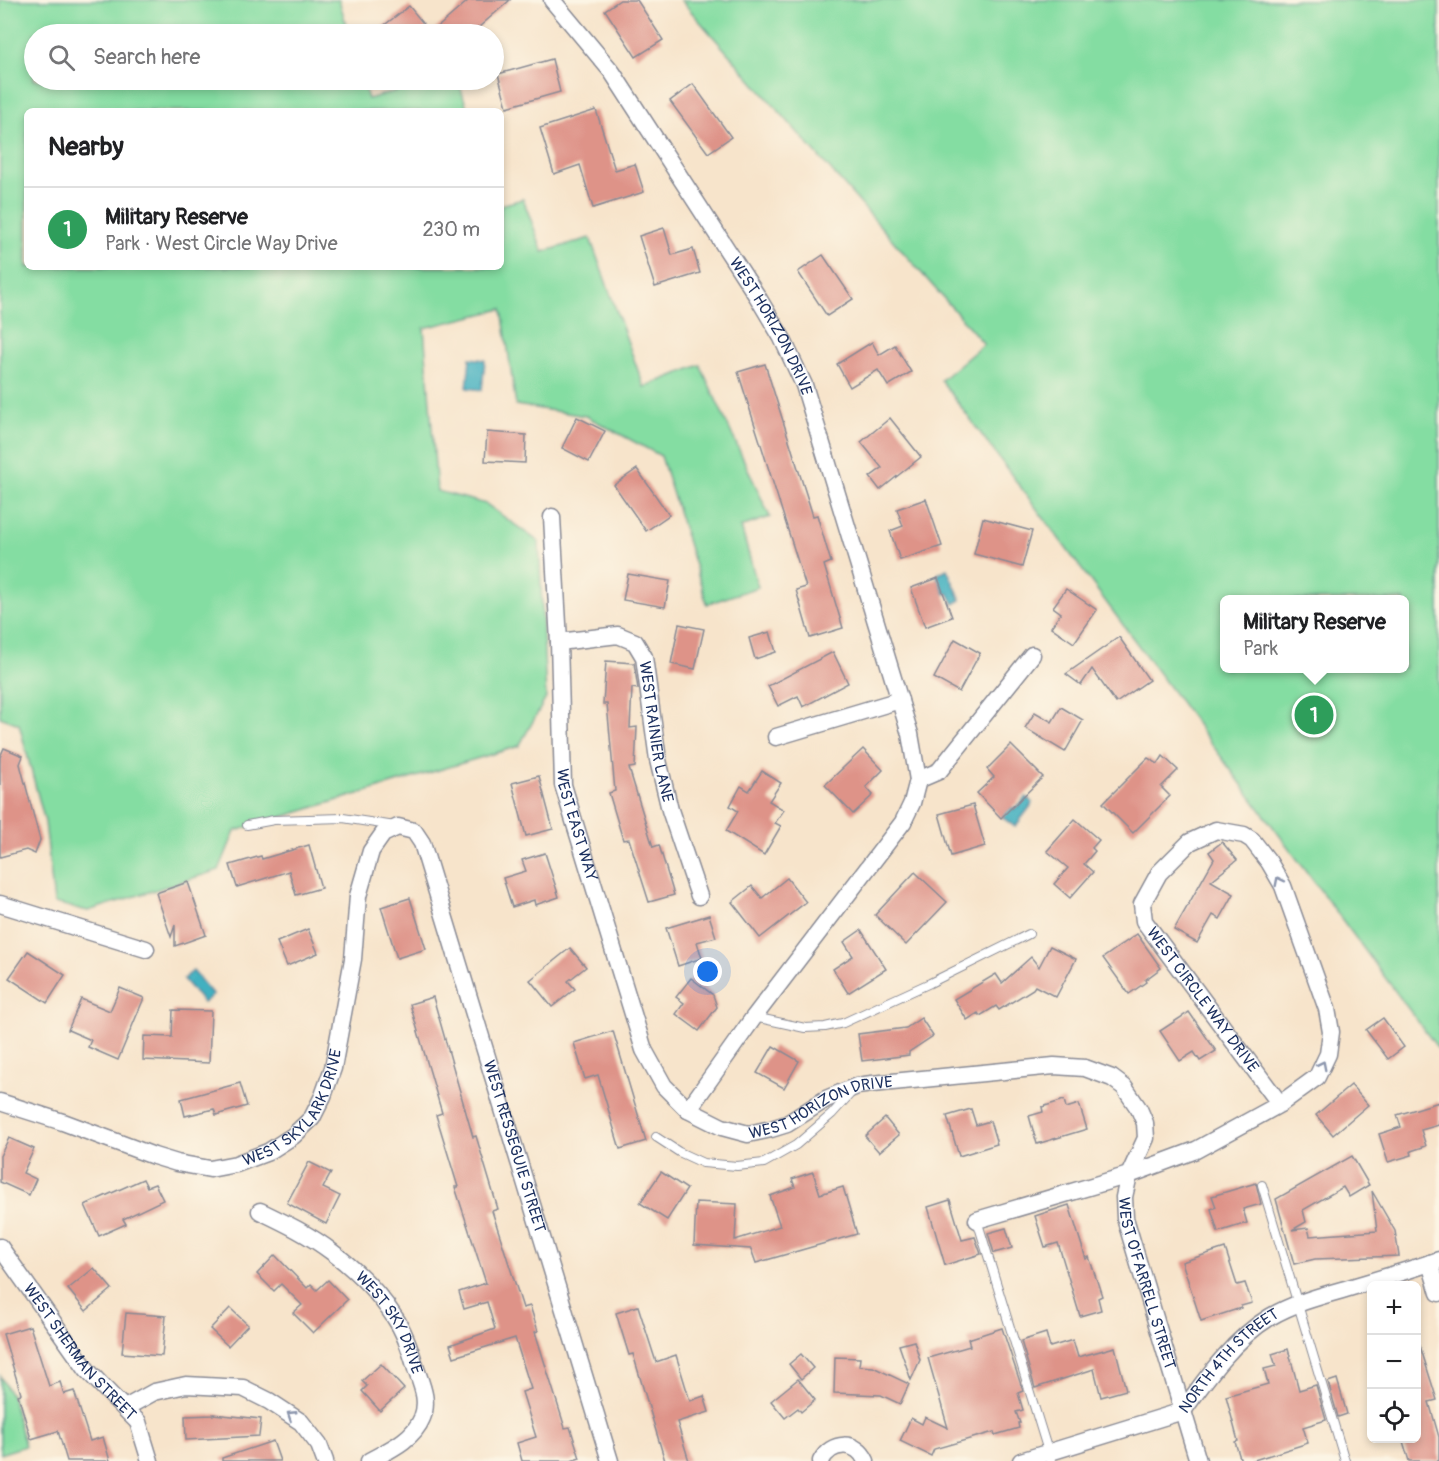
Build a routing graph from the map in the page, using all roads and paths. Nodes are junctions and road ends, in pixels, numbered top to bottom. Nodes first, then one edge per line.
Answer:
1 (552, 0) edge
2 (552, 517) dead end
3 (559, 642) junction
4 (1032, 655) dead end
5 (900, 700) junction
6 (776, 737) dead end
7 (918, 780) junction
8 (247, 825) dead end
9 (406, 829) junction
10 (699, 896) dead end
11 (0, 904) edge
12 (1029, 934) dead end
13 (146, 949) dead end
14 (754, 1017) junction
15 (857, 1086) junction
16 (0, 1102) edge
17 (1280, 1104) junction
18 (688, 1110) junction
19 (656, 1137) dead end
20 (1128, 1175) junction
21 (1262, 1185) dead end
22 (260, 1211) dead end
23 (977, 1220) joint
24 (0, 1246) edge
25 (1434, 1262) edge
26 (1439, 1293) edge
27 (1297, 1303) junction
28 (125, 1408) junction
29 (1183, 1411) junction
30 (1050, 1457) edge
31 (150, 1461) edge
32 (325, 1461) edge
33 (369, 1461) edge
34 (610, 1461) edge
35 (821, 1461) edge
36 (866, 1461) edge
37 (1021, 1461) edge
38 (1198, 1461) edge
39 (1345, 1461) edge

1 - 5 street, WEST HORIZON DRIVE
2 - 3 street, WEST EAST WAY
3 - 10 street, WEST RAINIER LANE
3 - 18 street, WEST EAST WAY
4 - 7 street
5 - 6 street
5 - 7 street, WEST HORIZON DRIVE
7 - 14 street, WEST HORIZON DRIVE
8 - 9 lane
9 - 16 street, WEST SKYLARK DRIVE
9 - 34 street, WEST RESSEGUIE STREET
11 - 13 street
12 - 14 lane
14 - 18 street, WEST HORIZON DRIVE
15 - 18 street, WEST HORIZON DRIVE
15 - 19 lane
15 - 20 street, WEST HORIZON DRIVE
17 -> 17 street, WEST CIRCLE WAY DRIVE
17 - 20 street, WEST CIRCLE WAY DRIVE
20 - 23 street, WEST CIRCLE WAY DRIVE
20 - 29 street, WEST O'FARRELL STREET
21 - 27 lane
22 - 33 street, WEST SKY DRIVE
23 - 30 lane
24 - 28 street, WEST SHERMAN STREET
25 - 26 street
25 - 27 street, NORTH 4TH STREET
27 - 29 street, NORTH 4TH STREET
27 - 39 lane
28 - 31 street, WEST SHERMAN STREET
32 -> 28 street
29 - 30 street, NORTH 4TH STREET
29 - 38 street, WEST O'FARRELL STREET
30 - 37 street, NORTH 4TH STREET
35 - 36 street

